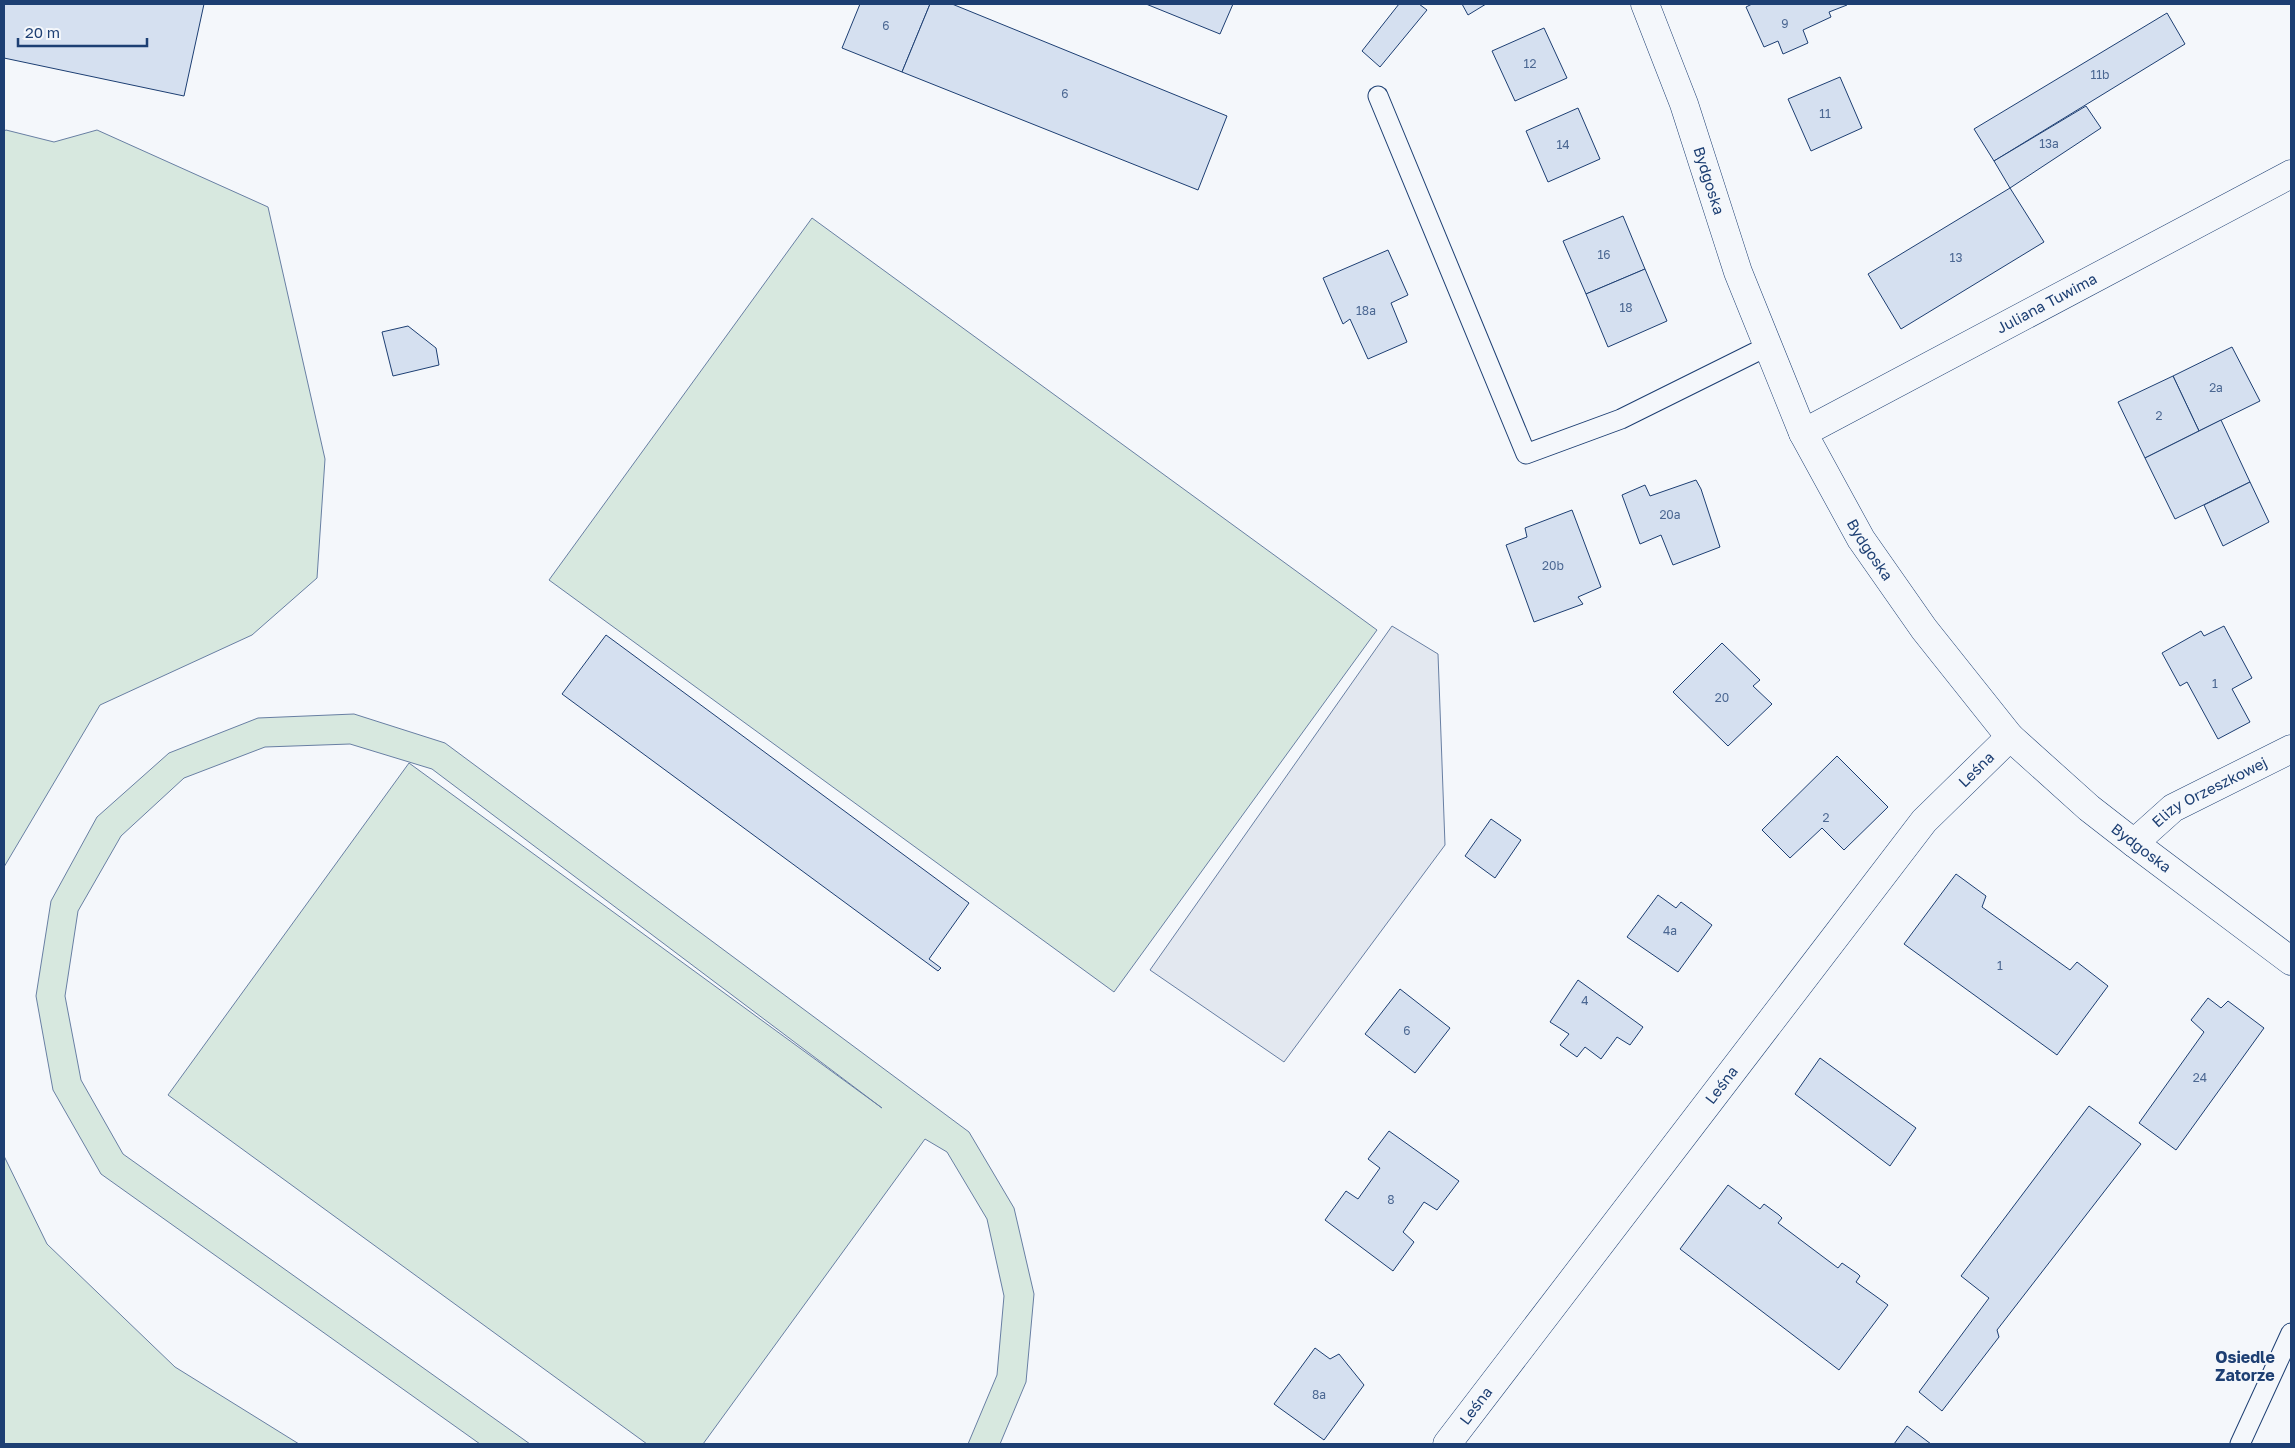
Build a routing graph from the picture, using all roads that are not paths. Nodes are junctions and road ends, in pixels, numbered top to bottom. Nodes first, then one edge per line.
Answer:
1 (1645, 4) edge
2 (1378, 96) dead end
3 (2291, 174) edge
4 (1768, 346) junction
5 (1803, 433) junction
6 (2010, 737) junction
7 (2291, 750) edge
8 (2134, 844) junction
9 (2291, 961) edge
10 (2291, 1333) edge
11 (1447, 1444) edge
12 (2240, 1444) edge

1 - 4 street, Bydgoska
2 - 4 lane
3 - 5 street, Juliana Tuwima
4 - 5 street, Bydgoska
5 - 6 street, Bydgoska
6 - 8 street, Bydgoska
6 - 11 street, Leśna
7 - 8 street, Elizy Orzeszkowej
8 - 9 street, Bydgoska
10 - 12 lane

